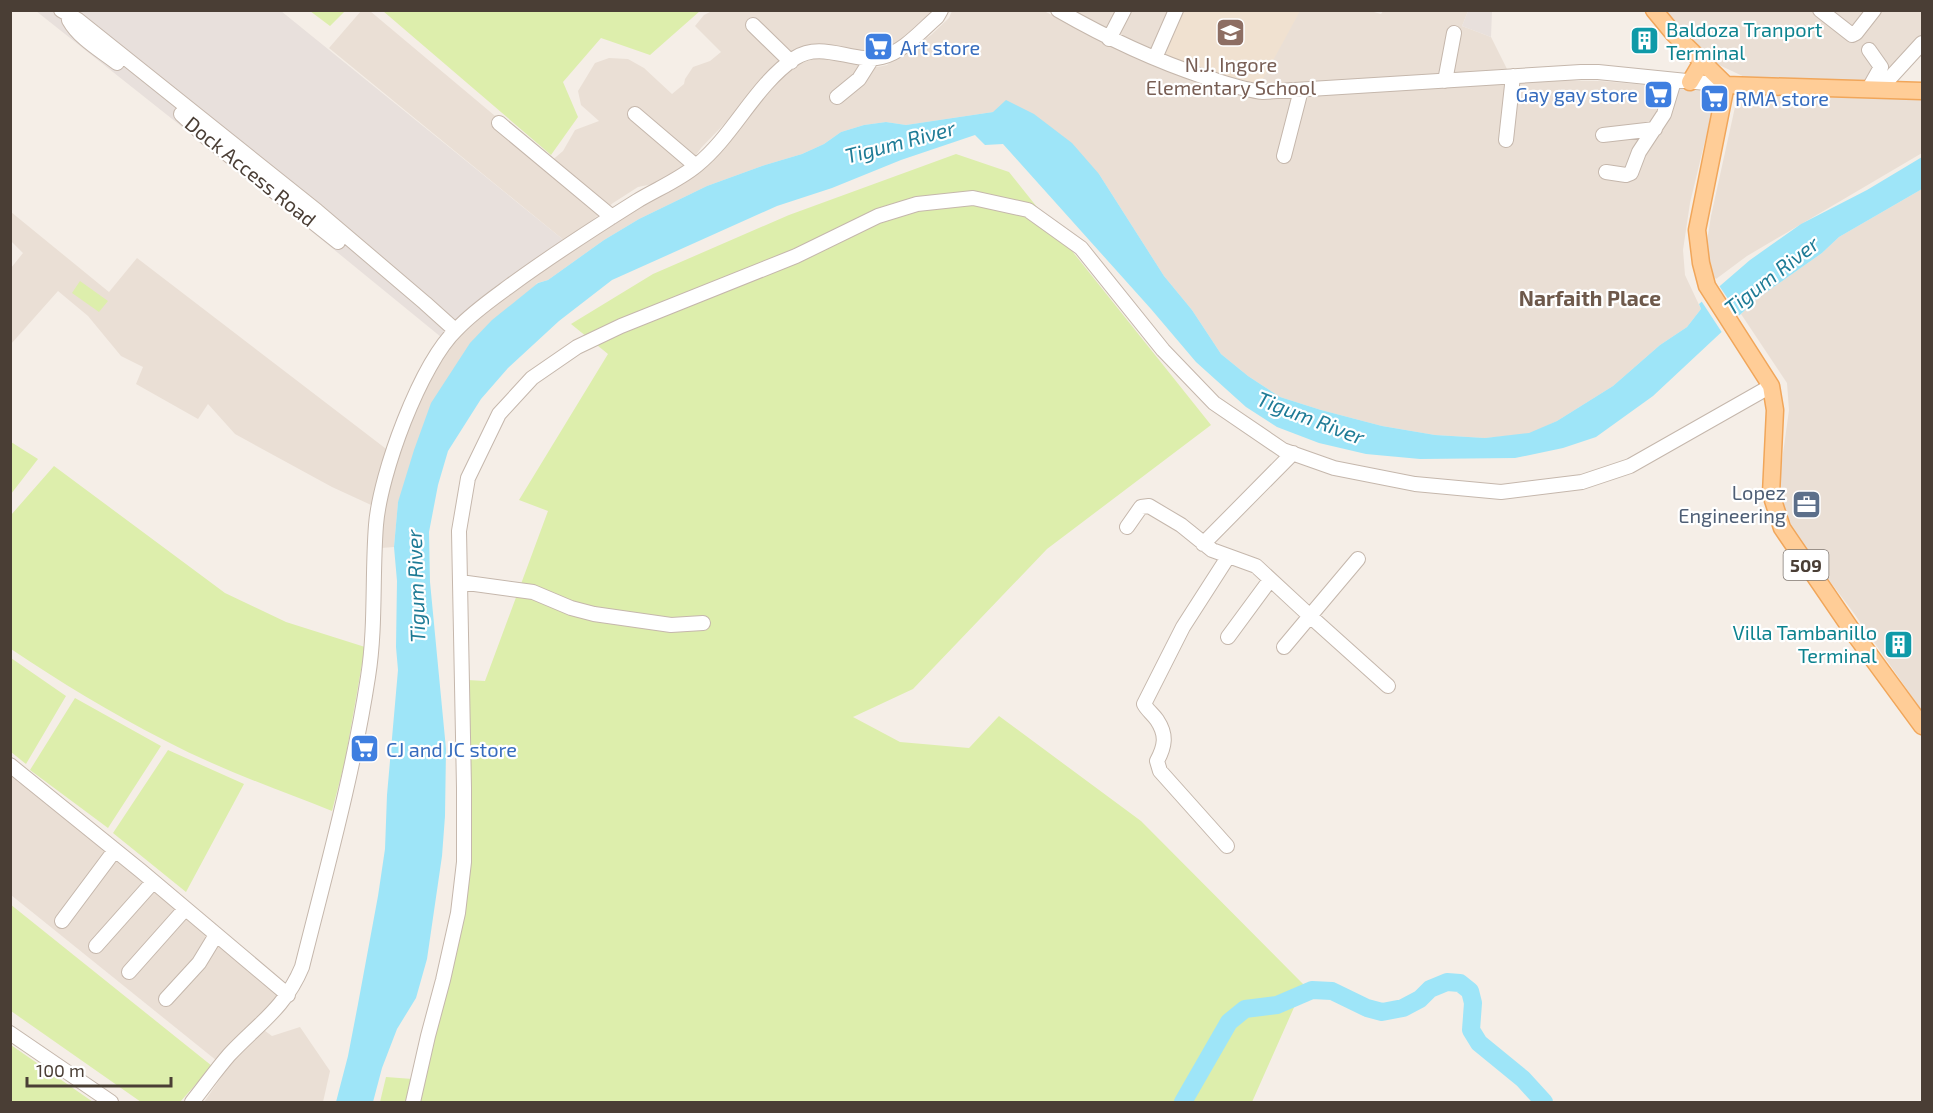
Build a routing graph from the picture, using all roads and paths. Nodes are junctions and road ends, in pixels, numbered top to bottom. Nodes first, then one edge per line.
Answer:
1 (941, 10) edge
2 (1058, 10) edge
3 (1124, 10) edge
4 (1176, 10) edge
5 (1654, 10) edge
6 (1820, 10) edge
7 (1874, 10) edge
8 (63, 12) edge
9 (753, 25) dead end
10 (1454, 33) dead end
11 (1109, 39) junction
12 (1923, 43) edge
13 (1869, 50) dead end
14 (1155, 58) junction
15 (871, 60) junction
16 (1703, 60) junction
17 (791, 62) junction
18 (1513, 76) junction
19 (1445, 81) junction
20 (1682, 82) junction
21 (1726, 85) junction
22 (1301, 90) junction
23 (1874, 90) junction
24 (1923, 91) edge
25 (837, 97) dead end
26 (635, 114) dead end
27 (499, 123) dead end
28 (1655, 129) junction
29 (1603, 135) dead end
30 (1506, 140) dead end
31 (1284, 156) dead end
32 (696, 166) junction
33 (1606, 172) dead end
34 (612, 217) junction
35 (454, 330) junction
36 (1769, 382) junction
37 (1293, 453) junction
38 (1127, 527) dead end
39 (1203, 544) junction
40 (1228, 557) junction
41 (1358, 559) dead end
42 (1270, 580) junction
43 (460, 582) junction
44 (1310, 616) junction
45 (703, 623) dead end
46 (1228, 637) dead end
47 (1284, 647) dead end
48 (1388, 686) dead end
49 (1923, 726) edge
50 (14, 773) edge
51 (1227, 846) dead end
52 (115, 850) junction
53 (153, 882) junction
54 (185, 909) junction
55 (62, 921) dead end
56 (216, 935) junction
57 (96, 946) dead end
58 (129, 972) dead end
59 (288, 995) junction
60 (166, 999) dead end
61 (10, 1033) edge
62 (111, 1102) edge
63 (192, 1102) edge
64 (412, 1102) edge

1 - 15 street
2 - 11 street
3 - 11 street
4 - 14 street
5 - 16 main road
6 - 7 street
8 - 35 street, Dock Access Road
9 - 17 street
10 - 19 street
11 - 14 street
12 - 23 street
13 - 23 street
14 - 22 street
15 - 17 street
15 - 25 street
16 - 20 main road
16 - 21 main road
17 - 32 street
18 - 19 street
18 - 20 street
18 - 30 street
19 - 22 street
20 - 21 street
20 - 28 street
21 - 23 main road
21 - 36 main road, 509
22 - 31 street
23 - 24 main road
26 - 32 street
27 - 34 street
28 - 29 street
28 - 33 street
32 - 34 street
34 - 35 street
35 - 59 street
36 - 37 street
36 - 49 main road, 509
37 - 39 street
37 - 43 street
38 - 39 street
39 - 40 street
40 - 42 street
40 - 51 street
41 - 44 street
42 - 44 street
42 - 46 street
43 - 45 street
43 - 64 street
44 - 47 street
44 - 48 street
50 - 52 street
52 - 53 street
52 - 55 street
53 - 54 street
53 - 57 street
54 - 56 street
54 - 58 street
56 - 59 street
56 - 60 street
59 - 63 street
61 - 62 street

